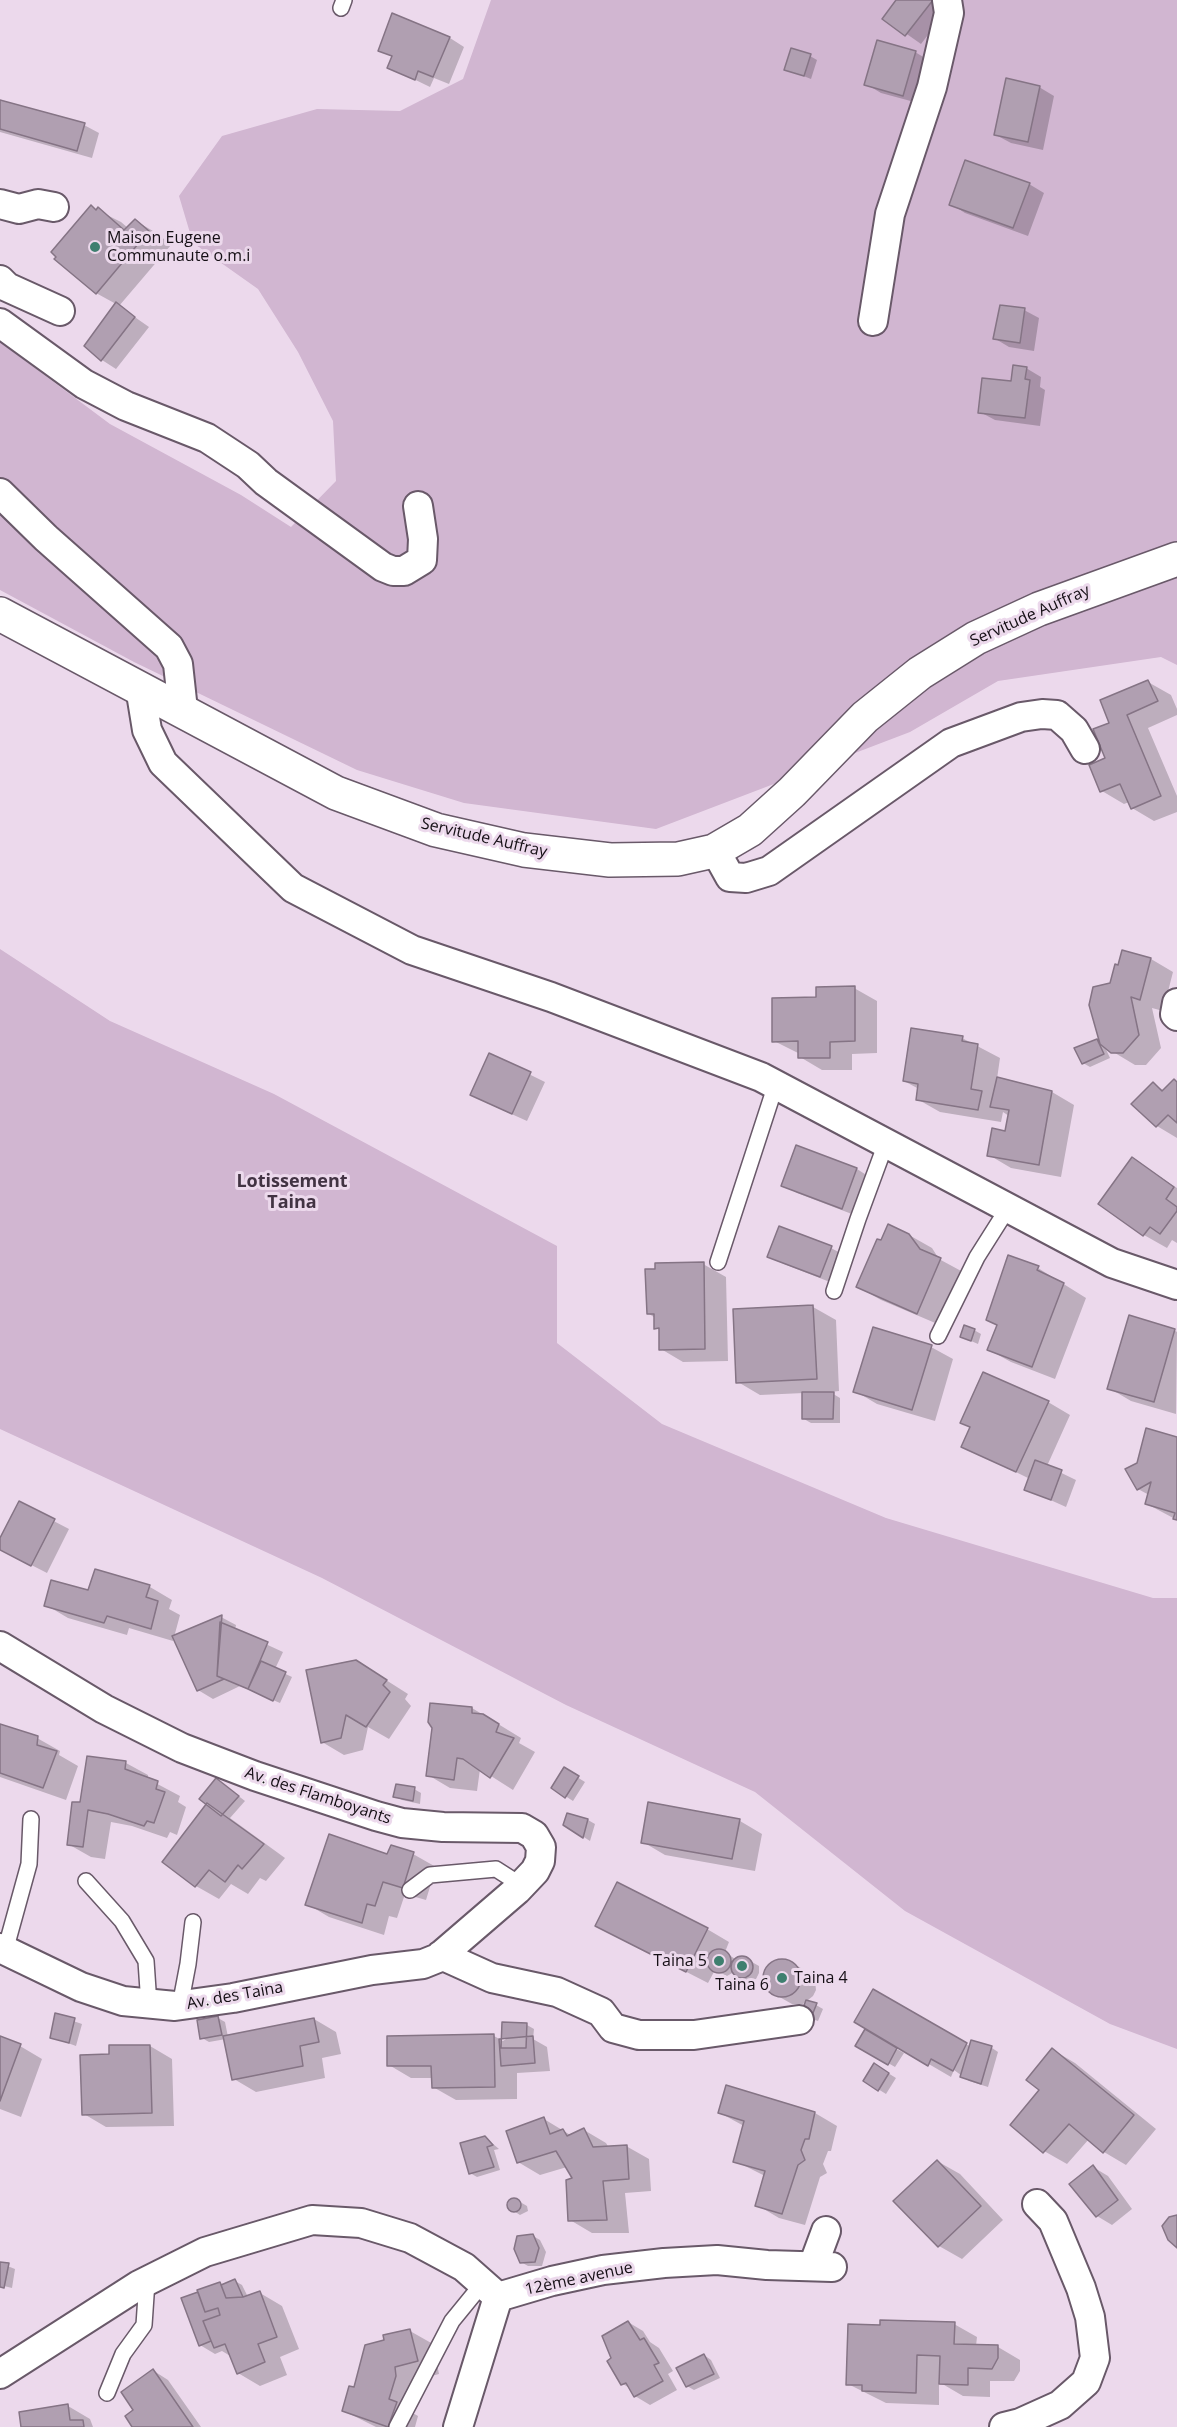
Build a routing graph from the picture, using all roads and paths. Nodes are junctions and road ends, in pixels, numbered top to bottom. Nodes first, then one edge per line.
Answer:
1 (947, 0) edge
2 (0, 204) edge
3 (54, 207) dead end
4 (0, 280) edge
5 (60, 311) dead end
6 (873, 321) dead end
7 (0, 322) edge
8 (0, 493) edge
9 (418, 506) dead end
10 (1177, 560) edge
11 (0, 614) edge
12 (140, 687) junction
13 (183, 710) junction
14 (1084, 749) dead end
15 (715, 850) junction
16 (1177, 1003) edge
17 (1177, 1016) edge
18 (776, 1084) junction
19 (886, 1143) junction
20 (1008, 1208) junction
21 (718, 1262) dead end
22 (1177, 1285) edge
23 (834, 1291) dead end
24 (938, 1336) dead end
25 (0, 1646) edge
26 (31, 1819) dead end
27 (86, 1881) dead end
28 (521, 1885) junction
29 (410, 1890) dead end
30 (193, 1922) dead end
31 (3, 1949) edge
32 (441, 1955) junction
33 (149, 2005) junction
34 (180, 2006) junction
35 (799, 2020) dead end
36 (1037, 2204) dead end
37 (826, 2231) dead end
38 (147, 2281) junction
39 (491, 2290) junction
40 (0, 2374) edge
41 (107, 2393) dead end
42 (397, 2427) edge
43 (458, 2427) edge
44 (1004, 2427) edge

1 - 6 street
2 - 3 street
4 - 5 street
7 - 9 street
8 - 13 street
10 - 15 street, Servitude Auffray
11 - 12 street, Servitude Auffray
12 - 13 street, Servitude Auffray
12 - 18 street
13 - 15 street, Servitude Auffray
14 - 15 street
16 - 17 street
18 - 19 street
18 - 21 lane
19 - 20 street
19 - 23 lane
20 - 22 street
20 - 24 lane
25 - 28 street, Av. des Flamboyants
26 - 31 lane
27 - 33 lane
28 - 29 lane
28 - 32 street, Av. des Flamboyants
30 - 34 lane
31 - 33 street, Av. des Taina
32 - 34 street, Av. des Taina
32 - 35 street
33 - 34 street, Av. des Taina
36 - 44 street
37 - 39 street, 12ème avenue
38 - 39 street
38 - 40 street
38 - 41 lane
39 - 42 lane
39 - 43 street

